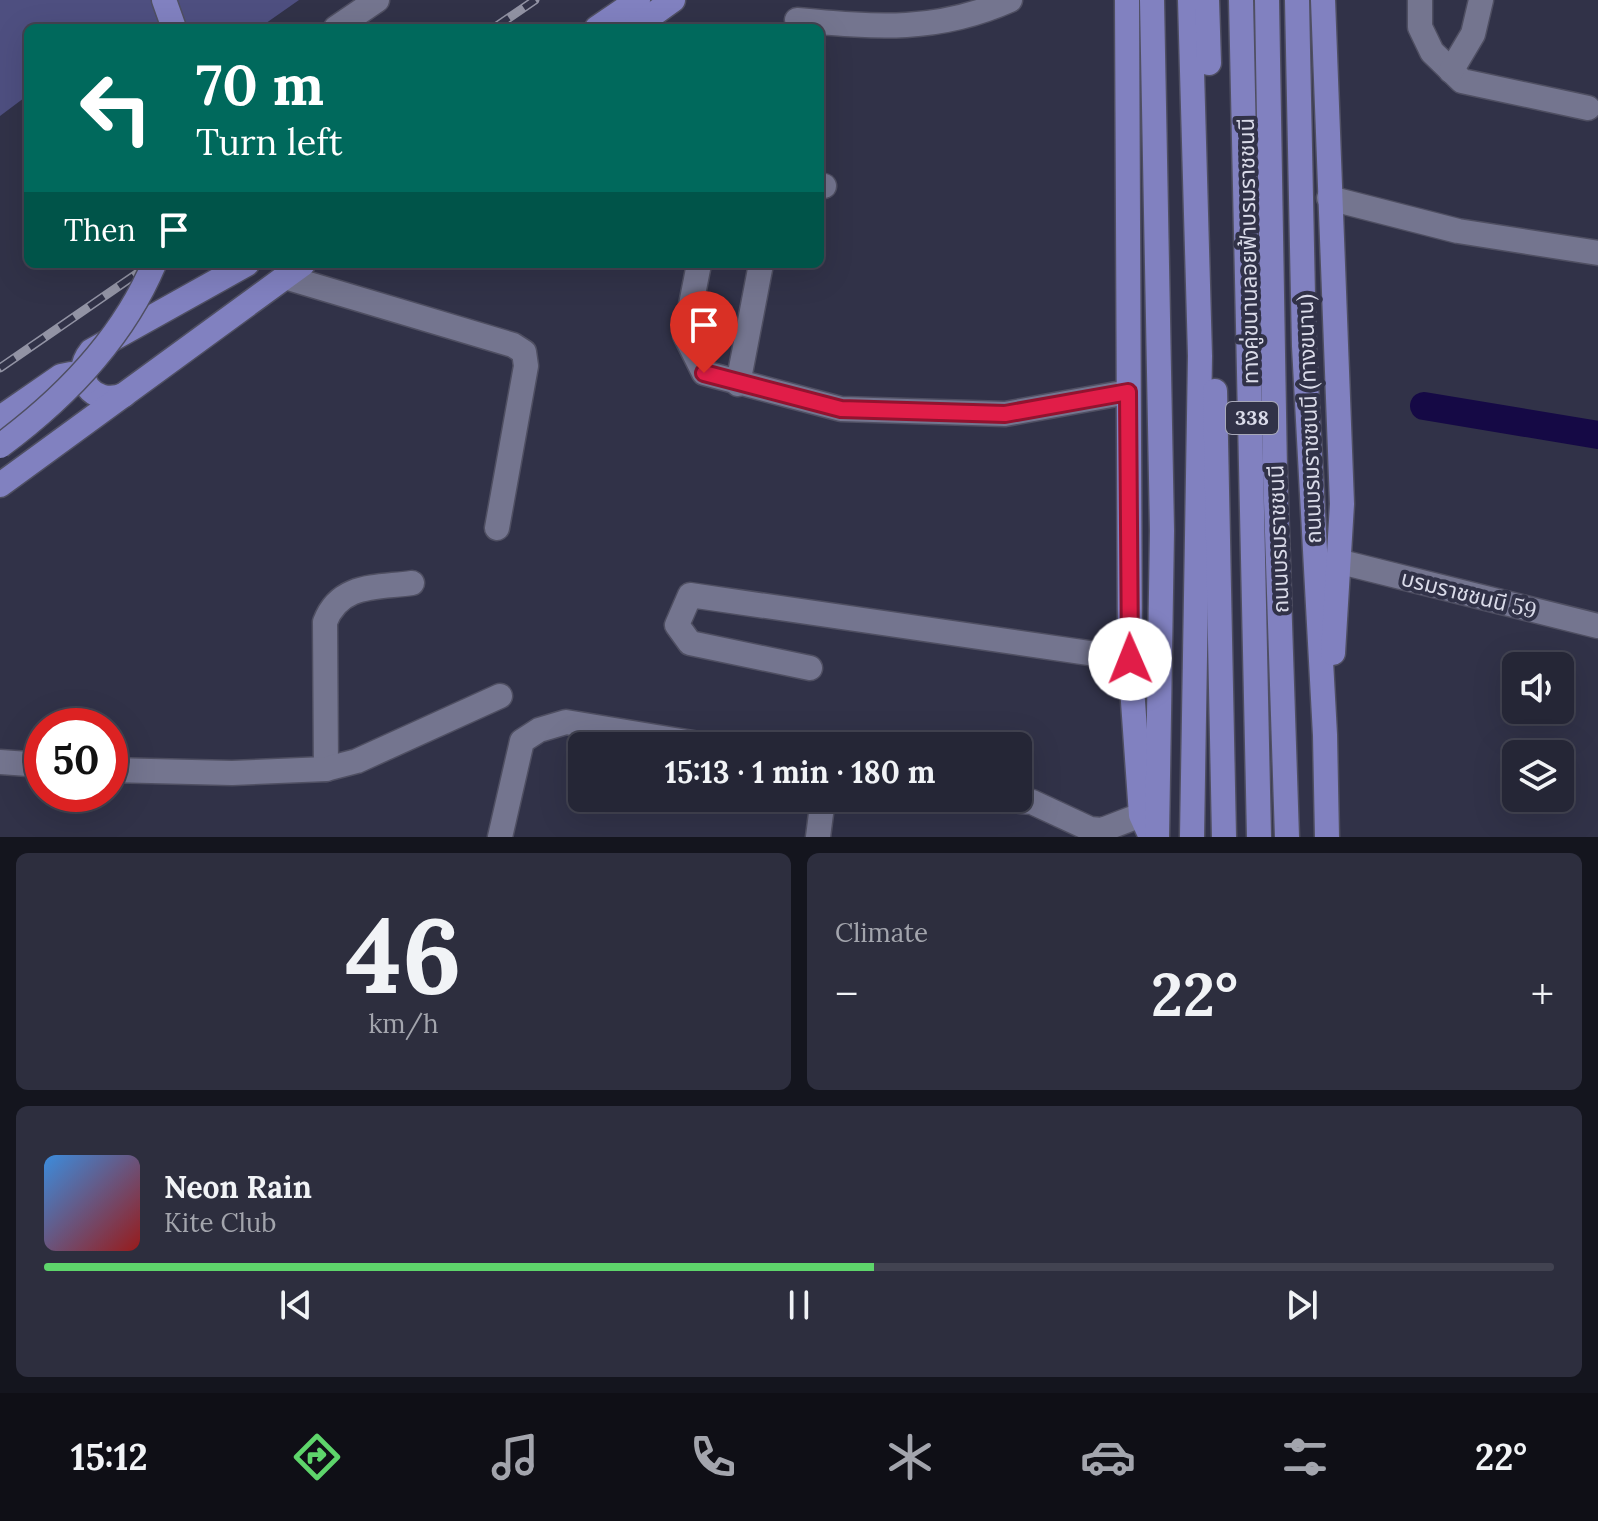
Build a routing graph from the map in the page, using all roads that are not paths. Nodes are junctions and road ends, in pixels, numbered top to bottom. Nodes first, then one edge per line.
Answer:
1 (164, 0) edge
2 (377, 0) edge
3 (638, 0) edge
4 (673, 0) edge
5 (1010, 0) edge
6 (1127, 0) edge
7 (1152, 0) edge
8 (1190, 0) edge
9 (1207, 0) edge
10 (1241, 0) edge
11 (1267, 0) edge
12 (1297, 0) edge
13 (1323, 0) edge
14 (1420, 0) edge
15 (1481, 0) edge
16 (797, 20) dead end
17 (173, 24) edge
18 (342, 24) edge
19 (603, 24) edge
20 (640, 24) edge
21 (1451, 71) junction
22 (1588, 108) dead end
23 (1329, 198) junction
24 (1598, 253) edge
25 (152, 268) edge
26 (240, 268) edge
27 (698, 268) edge
28 (760, 268) edge
29 (294, 271) edge
30 (84, 384) junction
31 (738, 384) junction
32 (1128, 392) junction
33 (124, 395) junction
34 (0, 418) edge
35 (0, 446) edge
36 (0, 485) edge
37 (497, 528) dead end
38 (1341, 562) junction
39 (412, 583) dead end
40 (1598, 626) edge
41 (1130, 659) junction
42 (810, 668) dead end
43 (500, 696) dead end
44 (626, 732) edge
45 (1325, 735) junction
46 (0, 762) edge
47 (24, 764) edge
48 (326, 769) junction
49 (128, 770) edge
50 (1032, 802) edge
51 (821, 812) edge
52 (1150, 830) edge
53 (500, 837) edge
54 (818, 837) edge
55 (1192, 837) edge
56 (1224, 837) edge
57 (1259, 837) edge
58 (1287, 837) edge
59 (1327, 837) edge

1 - 17 main road
2 - 18 street
3 - 19 main road
4 - 20 main road
5 - 16 street
6 - 32 main road
7 - 52 main road
8 - 55 main road, 338
9 - 56 main road, ทางคู่ขนานลอยฟ้าบรมราชชนนี / 338
10 - 57 main road, ทางคู่ขนานลอยฟ้าบรมราชชนนี / 338
11 - 58 main road, ถนนบรมราชชนนี / 338
12 - 45 main road, ถนนบรมราชชนนี (ทางขนาน) / 338
13 - 23 main road
14 - 21 street
15 - 21 street
21 - 22 street
23 - 24 street
23 - 38 main road
25 - 35 main road, bridge
26 - 30 main road
27 - 31 street
28 - 31 street
29 - 33 main road
29 - 37 street
30 - 33 main road
30 - 34 main road
31 - 32 street
32 - 41 main road
33 - 36 main road
38 - 40 street, บรมราชชนนี 59
38 - 45 main road
39 - 48 street
41 - 42 street
41 - 52 main road
43 - 48 street
44 - 53 street
45 - 59 main road, ถนนบรมราชชนนี (ทางขนาน) / 338
46 - 47 street
48 - 49 street
50 - 52 street
51 - 54 street

